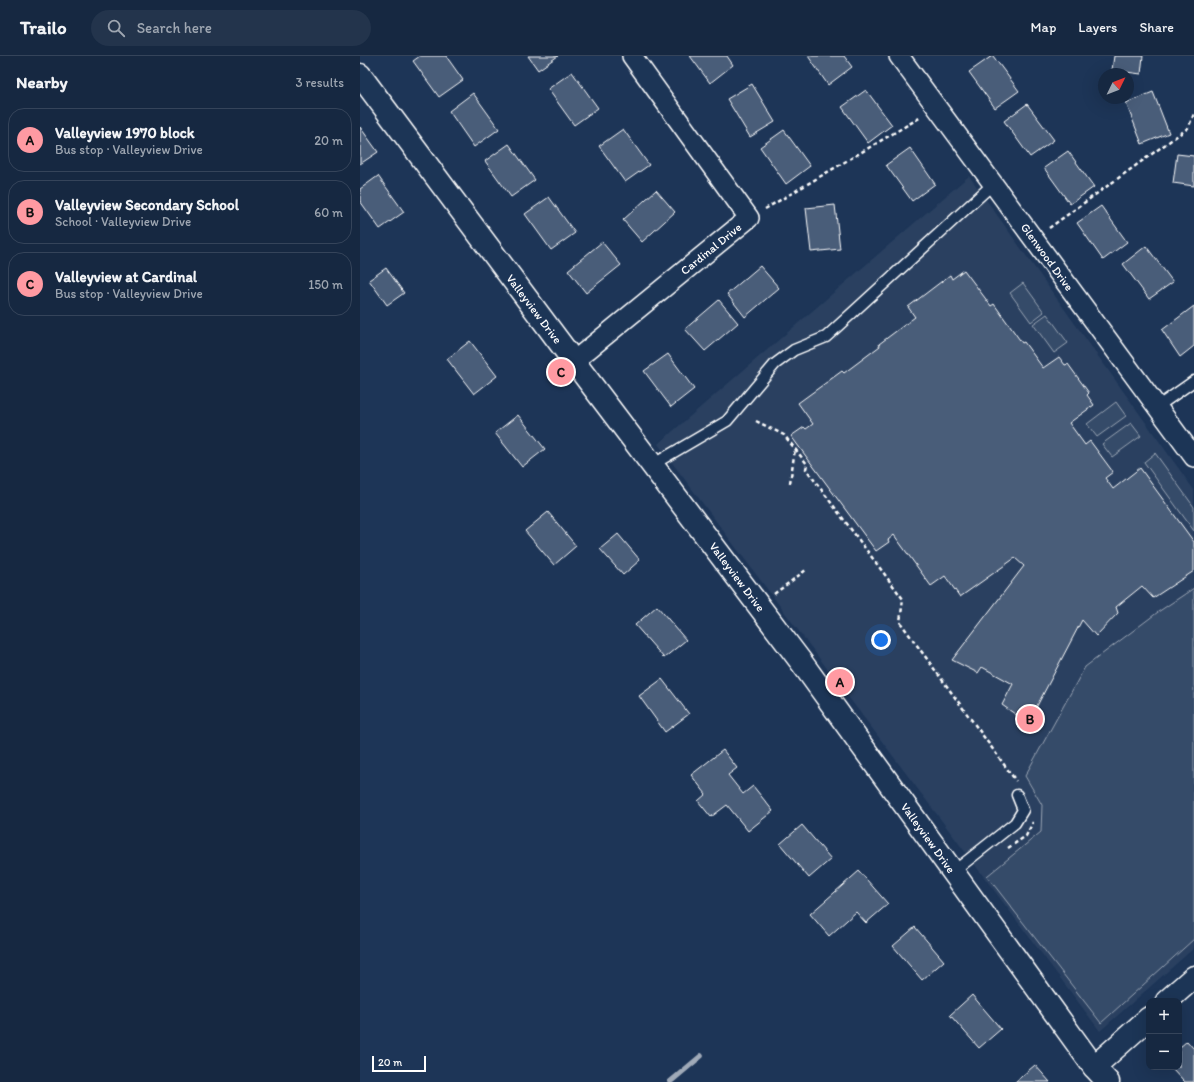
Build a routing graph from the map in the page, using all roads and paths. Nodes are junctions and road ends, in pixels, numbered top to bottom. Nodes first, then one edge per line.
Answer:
1 (632, 56) edge
2 (899, 56) edge
3 (360, 75) edge
4 (937, 108) junction
5 (1194, 114) edge
6 (993, 184) junction
7 (749, 218) junction
8 (1034, 239) junction
9 (574, 361) junction
10 (1193, 385) edge
11 (1157, 407) junction
12 (756, 422) dead end
13 (795, 448) junction
14 (1194, 457) edge
15 (652, 465) junction
16 (790, 483) dead end
17 (806, 570) dead end
18 (771, 596) dead end
19 (1019, 791) joint
20 (1034, 820) dead end
21 (1006, 850) dead end
22 (953, 872) junction
23 (1194, 977) edge
24 (1170, 998) edge
25 (1146, 1022) edge
26 (1101, 1075) edge

1 - 7 street, Cardinal Drive
2 - 4 street, Glenwood Drive
3 - 9 street, Valleyview Drive
4 - 6 street, Glenwood Drive
4 - 7 path
5 - 8 path
6 - 8 street, Glenwood Drive
6 - 15 lane
7 - 9 street, Cardinal Drive
8 - 11 street, Glenwood Drive
9 - 15 street, Valleyview Drive
10 - 11 lane
11 - 14 street, Glenwood Drive
12 - 13 path
13 - 16 path
13 - 19 path
15 - 22 street, Valleyview Drive
17 - 18 path
19 - 22 lane
20 - 21 path
22 - 26 street, Valleyview Drive
23 - 24 street
25 - 26 street

